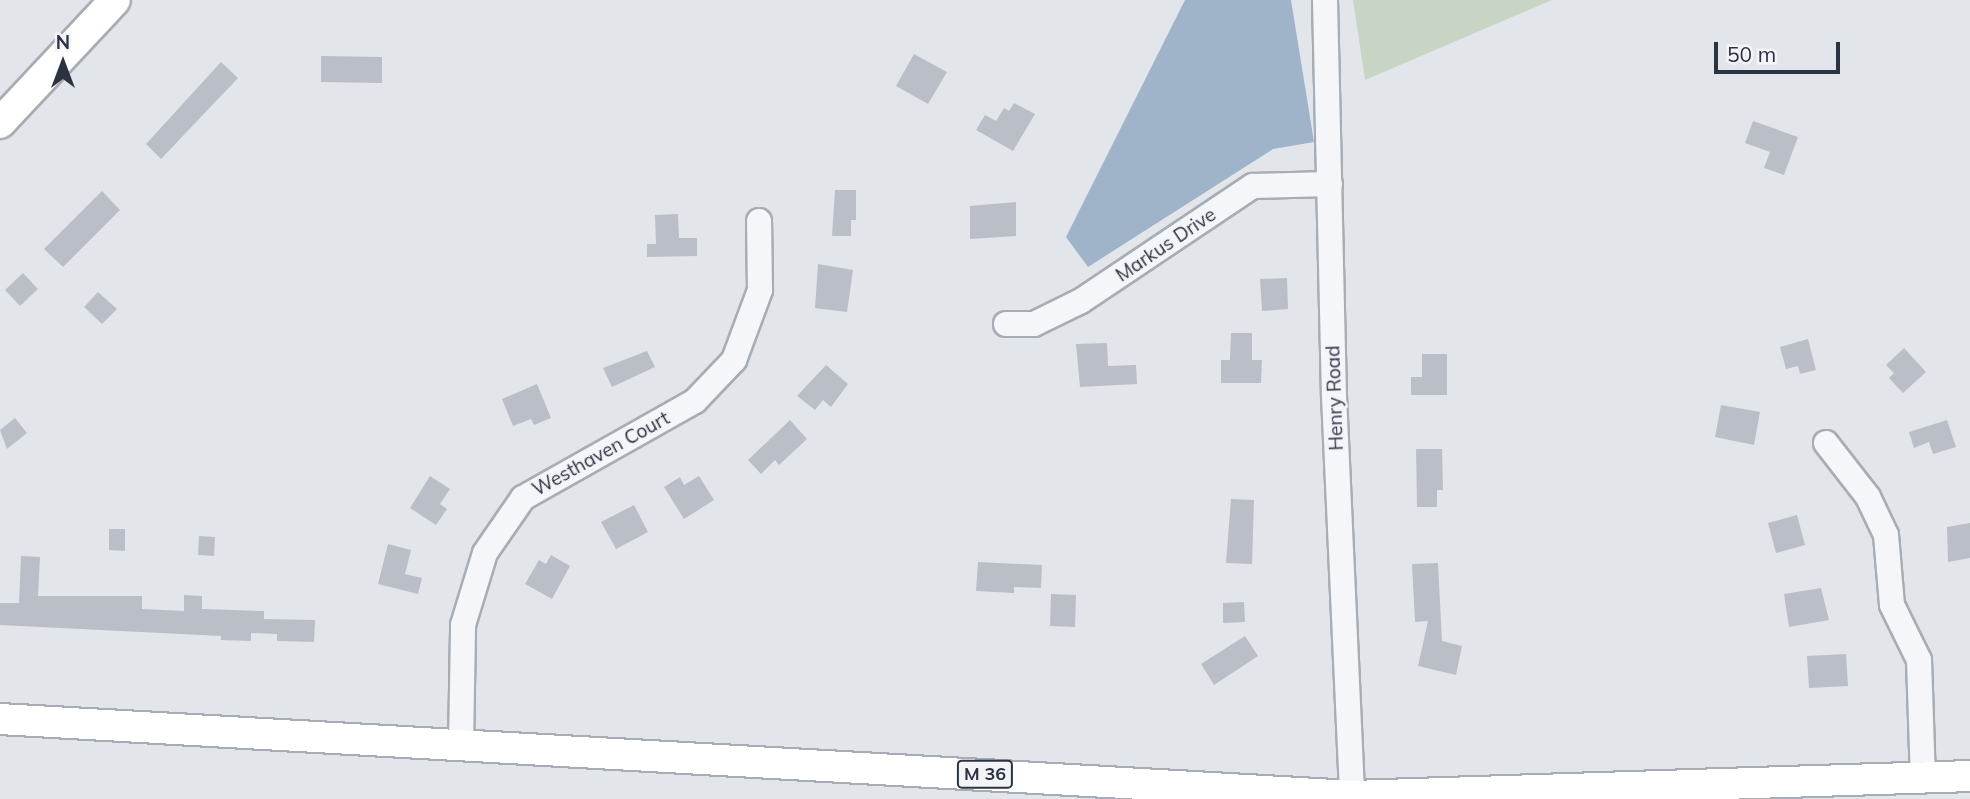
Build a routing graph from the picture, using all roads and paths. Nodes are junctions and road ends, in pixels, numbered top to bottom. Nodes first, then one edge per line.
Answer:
1 (115, 0) edge
2 (1325, 0) edge
3 (0, 123) edge
4 (1330, 184) junction
5 (759, 221) dead end
6 (1006, 324) dead end
7 (1826, 443) dead end
8 (0, 719) edge
9 (461, 745) junction
10 (1970, 776) edge
11 (1923, 779) junction
12 (1352, 796) junction

1 - 3 main road
2 - 4 street, Henry Road
4 - 6 street, Markus Drive
4 - 12 street, Henry Road
5 - 9 street, Westhaven Court
7 - 11 street
8 - 9 main road, M 36
9 - 12 main road, M 36
10 - 11 main road, M 36
11 - 12 main road, M 36

